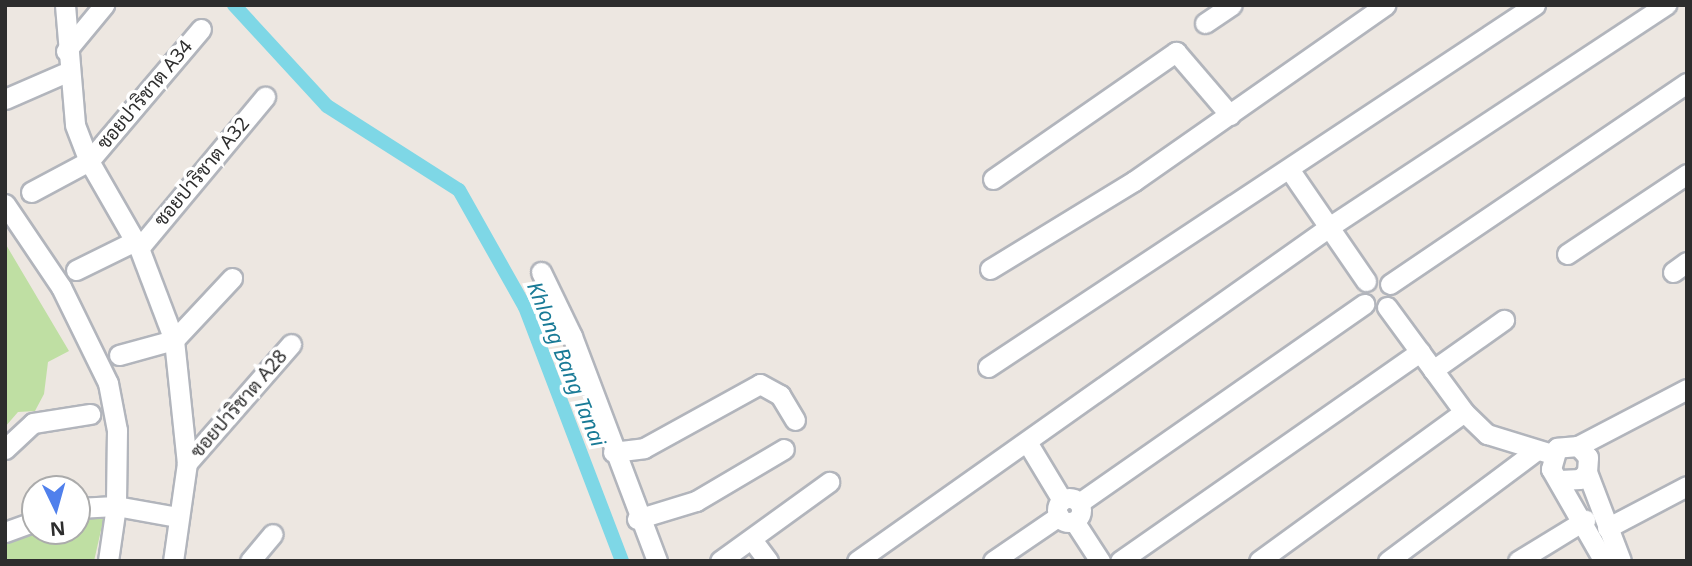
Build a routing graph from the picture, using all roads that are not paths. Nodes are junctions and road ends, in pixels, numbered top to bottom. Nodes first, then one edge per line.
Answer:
1 (65, 5) edge
2 (104, 5) edge
3 (1232, 5) edge
4 (1385, 5) edge
5 (1535, 5) edge
6 (1667, 5) edge
7 (1205, 23) dead end
8 (201, 29) dead end
9 (66, 51) junction
10 (67, 72) junction
11 (1687, 83) edge
12 (265, 97) dead end
13 (5, 99) edge
14 (1230, 115) junction
15 (89, 161) junction
16 (1289, 169) junction
17 (1687, 174) edge
18 (993, 179) dead end
19 (31, 192) dead end
20 (5, 204) edge
21 (1329, 227) junction
22 (137, 244) junction
23 (1567, 254) dead end
24 (990, 269) dead end
25 (76, 270) dead end
26 (541, 272) dead end
27 (232, 278) dead end
28 (1366, 281) junction
29 (1390, 284) junction
30 (1364, 304) junction
31 (1387, 307) junction
32 (1504, 320) dead end
33 (174, 340) junction
34 (291, 344) dead end
35 (1420, 352) junction
36 (119, 355) dead end
37 (988, 367) dead end
38 (1433, 370) junction
39 (1687, 389) edge
40 (1464, 412) junction
41 (90, 414) dead end
42 (795, 420) dead end
43 (1027, 442) junction
44 (1578, 446) junction
45 (5, 449) edge
46 (785, 449) dead end
47 (613, 452) junction
48 (1543, 453) junction
49 (187, 463) junction
50 (1587, 472) junction
51 (1560, 480) junction
52 (830, 482) dead end
53 (1687, 486) edge
54 (117, 501) junction
55 (91, 506) edge
56 (178, 510) junction
57 (1068, 510) junction
58 (637, 519) junction
59 (1585, 520) junction
60 (1607, 528) junction
61 (273, 534) dead end
62 (753, 541) junction
63 (108, 561) edge
64 (173, 561) edge
65 (250, 561) edge
66 (657, 561) edge
67 (720, 561) edge
68 (768, 561) edge
69 (858, 561) edge
70 (993, 561) edge
71 (1100, 561) edge
72 (1120, 561) edge
73 (1259, 561) edge
74 (1388, 561) edge
75 (1518, 561) edge
76 (1604, 561) edge
77 (1621, 561) edge

1 - 9 street
2 - 9 street
3 - 7 street
4 - 14 street
5 - 16 street
6 - 21 street
8 - 15 street, ซอยปาริชาต A34
9 - 10 street
10 - 13 street
10 - 15 street
11 - 29 street
12 - 22 street, ซอยปาริชาต A32
14 - 18 street
14 - 24 street
15 - 19 street
15 - 22 street
16 - 21 street
16 - 37 street
17 - 23 street
20 - 54 street
21 - 28 street
21 - 43 street
22 - 25 street
22 - 33 street
26 - 47 street
27 - 33 street
28 - 29 street
28 - 30 street
29 - 31 street
30 - 31 street
30 - 57 street
31 - 35 street
32 - 38 street
33 - 36 street
33 - 49 street
34 - 49 street, ซอยปาริชาต A28
35 - 38 street
35 - 72 street
38 - 40 street
39 - 44 street
40 - 48 street
40 - 73 street
41 - 45 street
42 - 47 street
43 - 57 street
43 - 69 street
44 - 48 street
44 - 50 street
46 - 58 street
47 - 58 street
48 - 51 street
48 - 74 street
49 - 56 street
50 - 51 street
50 - 60 street
51 - 59 street
52 - 62 street
53 - 60 street
54 - 55 street
54 - 56 street
54 - 63 street
56 - 64 street
57 - 70 street
57 - 71 street
58 - 66 street
59 - 75 street
59 - 76 street
60 - 77 street
61 - 65 street
62 - 67 street
62 - 68 street

